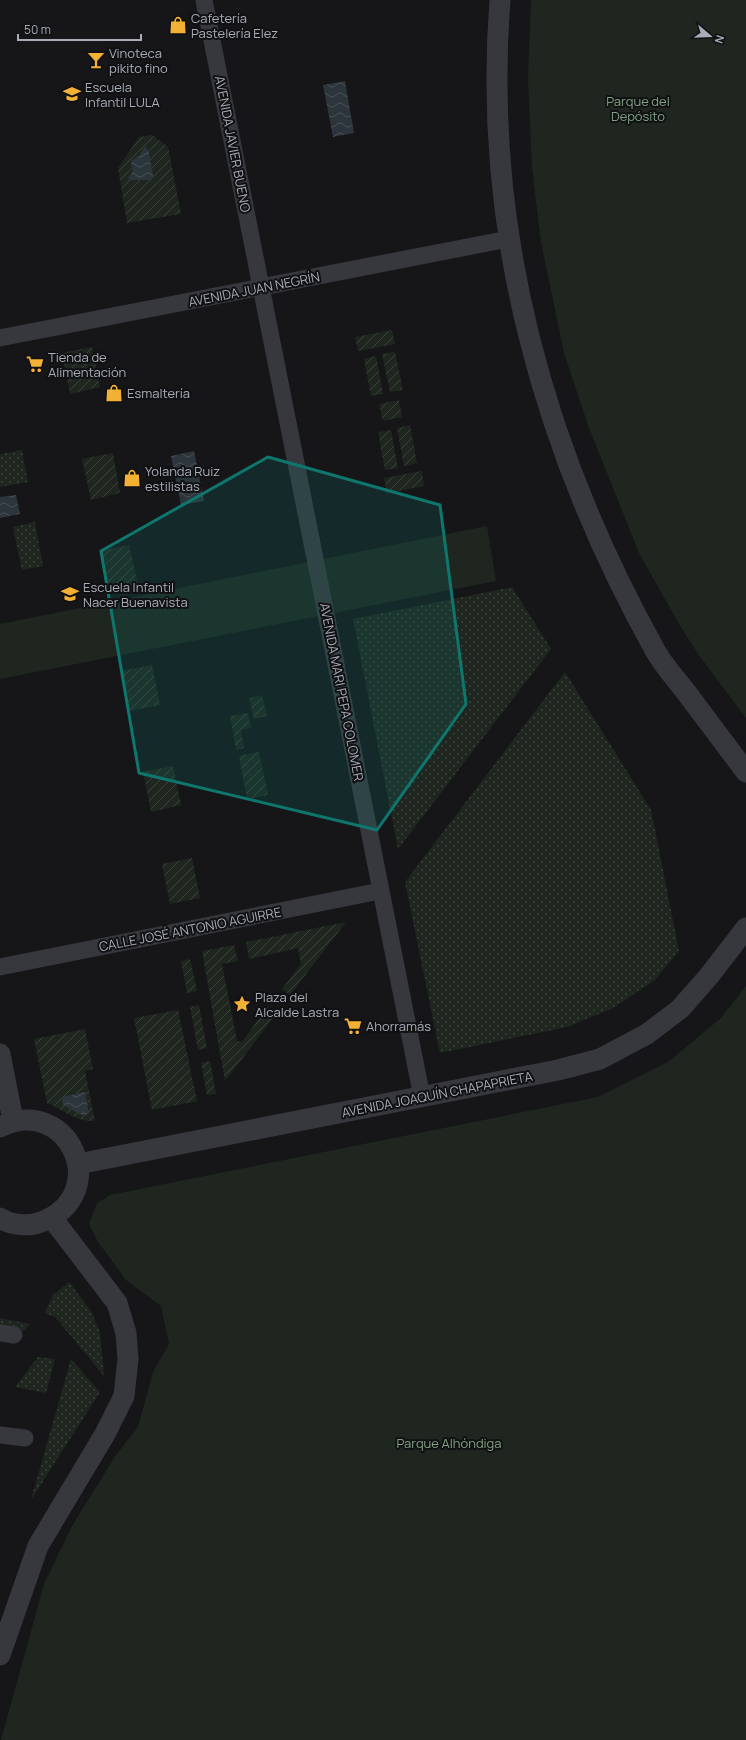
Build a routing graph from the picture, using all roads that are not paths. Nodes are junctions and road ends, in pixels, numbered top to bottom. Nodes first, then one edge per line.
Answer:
1 (204, 0) edge
2 (500, 0) edge
3 (508, 239) junction
4 (261, 287) junction
5 (0, 338) edge
6 (746, 772) edge
7 (380, 891) junction
8 (746, 928) edge
9 (0, 967) edge
10 (0, 1054) edge
11 (422, 1097) junction
12 (7, 1124) edge
13 (78, 1164) junction
14 (0, 1218) edge
15 (52, 1218) junction
16 (0, 1434) edge
17 (25, 1438) dead end
18 (0, 1655) edge

1 - 4 street, AVENIDA JAVIER BUENO
2 - 3 street
3 - 4 street, AVENIDA JUAN NEGRÍN
3 - 6 street
4 - 5 street, AVENIDA JUAN NEGRÍN
4 - 7 street, AVENIDA MARI PEPA COLOMER
7 - 9 street, CALLE JOSÉ ANTONIO AGUIRRE
7 - 11 street, AVENIDA MARI PEPA COLOMER
8 - 11 street, AVENIDA JOAQUÍN CHAPAPRIETA
10 - 12 street
11 - 13 street, AVENIDA JOAQUÍN CHAPAPRIETA
12 - 13 street
13 - 15 street
14 - 15 street
15 - 18 street
16 - 17 street

